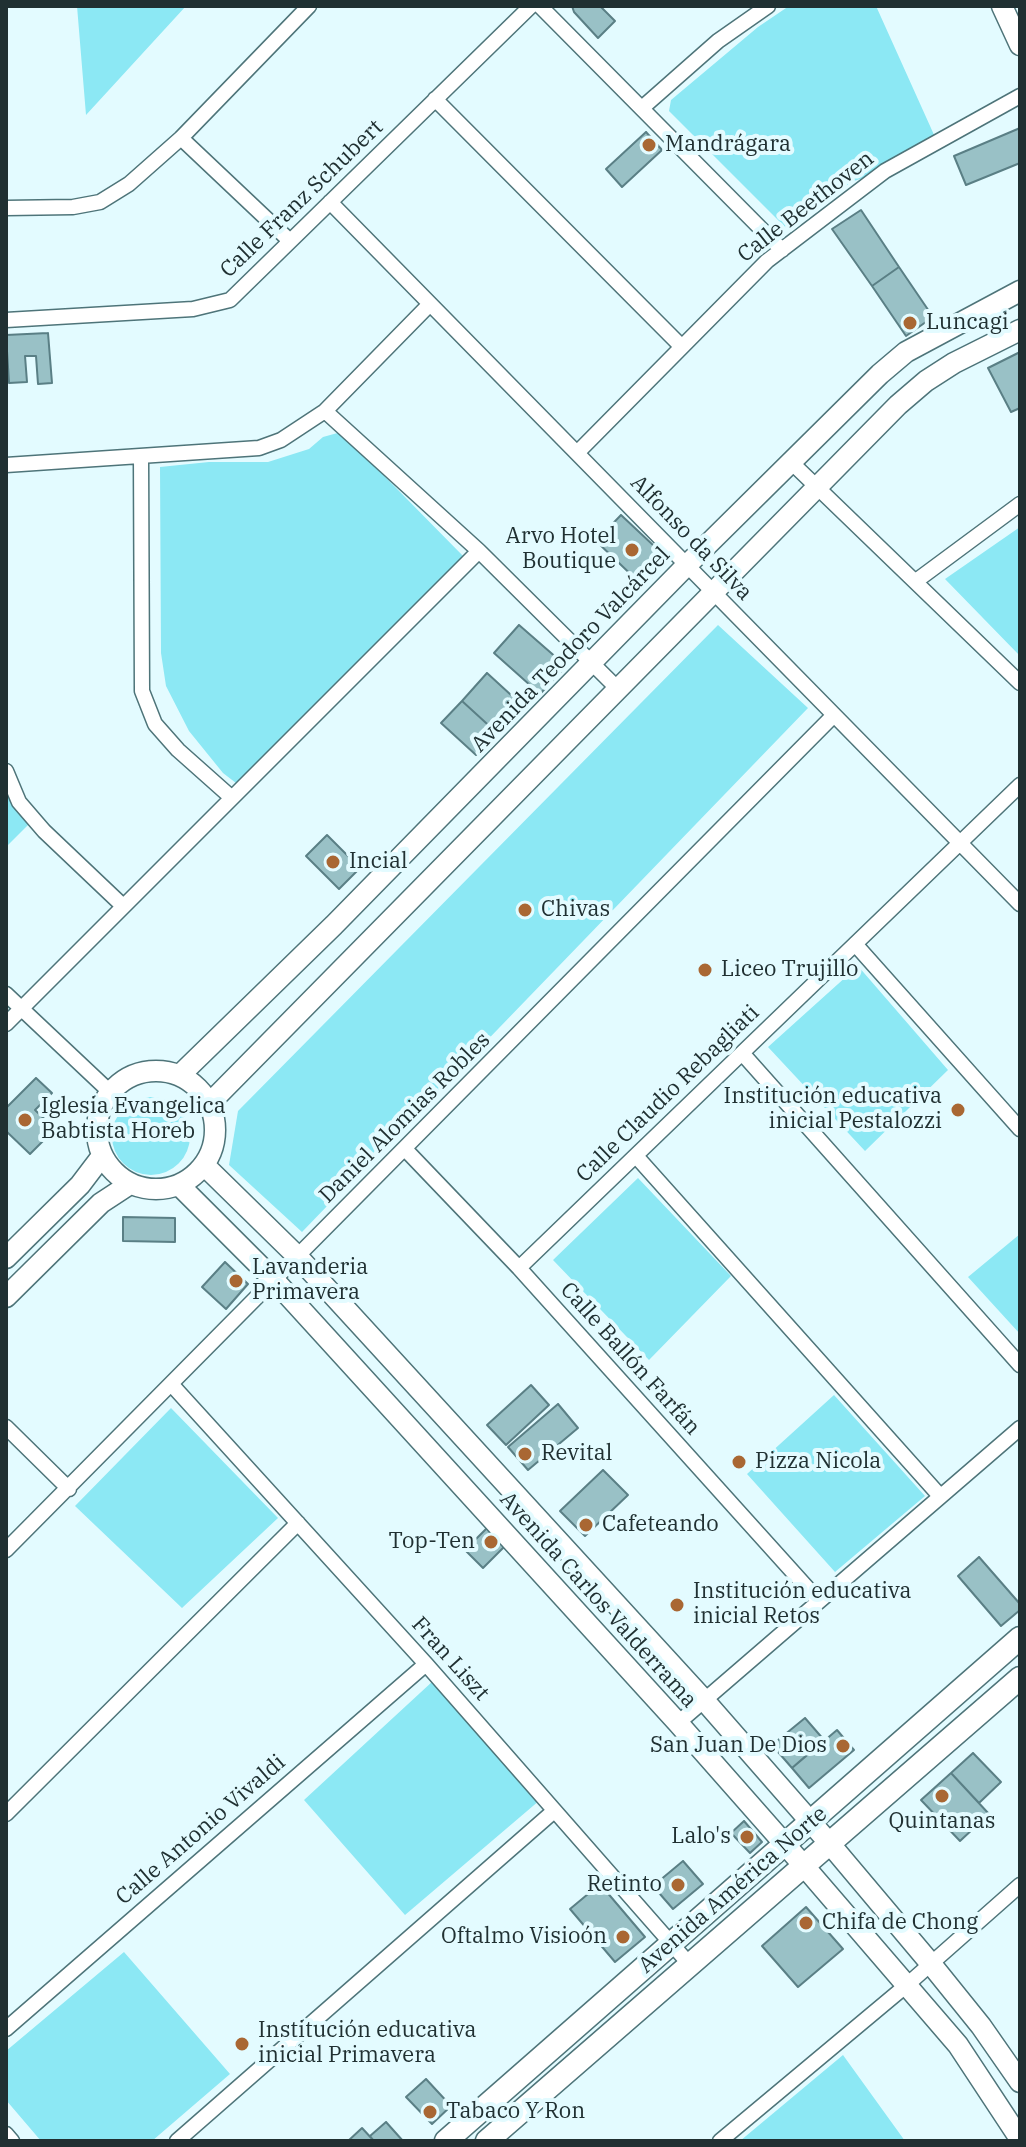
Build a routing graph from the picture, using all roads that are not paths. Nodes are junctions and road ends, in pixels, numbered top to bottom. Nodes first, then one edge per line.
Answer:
1 (309, 6) edge
2 (531, 6) edge
3 (540, 6) edge
4 (768, 6) edge
5 (1002, 6) edge
6 (1020, 45) edge
7 (1020, 96) edge
8 (435, 99) junction
9 (642, 108) junction
10 (181, 138) junction
11 (330, 202) junction
12 (6, 208) edge
13 (290, 241) junction
14 (782, 250) junction
15 (1020, 291) edge
16 (429, 305) junction
17 (6, 320) edge
18 (1020, 330) edge
19 (682, 347) junction
20 (325, 411) junction
21 (577, 453) junction
22 (141, 456) junction
23 (791, 462) junction
24 (6, 465) edge
25 (817, 488) junction
26 (1020, 504) edge
27 (479, 551) junction
28 (687, 565) junction
29 (916, 581) junction
30 (714, 592) junction
31 (592, 663) junction
32 (1020, 683) edge
33 (618, 689) junction
34 (834, 715) junction
35 (6, 771) edge
36 (1020, 785) edge
37 (232, 798) junction
38 (960, 843) junction
39 (1020, 904) edge
40 (123, 906) junction
41 (334, 925) junction
42 (855, 944) junction
43 (362, 950) junction
44 (6, 994) edge
45 (21, 1008) junction
46 (6, 1024) edge
47 (742, 1053) junction
48 (180, 1075) junction
49 (110, 1092) junction
50 (209, 1104) junction
51 (1020, 1129) edge
52 (405, 1149) junction
53 (102, 1156) junction
54 (636, 1156) junction
55 (204, 1165) junction
56 (130, 1184) junction
57 (179, 1185) junction
58 (298, 1257) junction
59 (6, 1258) edge
60 (519, 1268) junction
61 (275, 1281) junction
62 (6, 1297) edge
63 (1020, 1365) edge
64 (172, 1385) junction
65 (6, 1427) edge
66 (1020, 1428) edge
67 (69, 1489) junction
68 (940, 1496) junction
69 (298, 1523) junction
70 (6, 1550) edge
71 (819, 1601) junction
72 (1020, 1638) edge
73 (426, 1664) junction
74 (1020, 1678) edge
75 (704, 1700) junction
76 (678, 1723) junction
77 (554, 1811) junction
78 (6, 1814) edge
79 (812, 1822) junction
80 (830, 1844) junction
81 (786, 1845) junction
82 (804, 1866) junction
83 (1020, 1885) edge
84 (671, 1943) junction
85 (931, 1964) junction
86 (691, 1966) junction
87 (908, 1984) junction
88 (6, 2029) edge
89 (1020, 2082) edge
90 (6, 2134) edge
91 (1020, 2139) edge
92 (12, 2141) edge
93 (177, 2141) edge
94 (446, 2141) edge
95 (487, 2141) edge
96 (720, 2141) edge

1 - 10 street
2 - 8 street, Calle Franz Schubert
3 - 9 street
4 - 9 street
5 - 6 street
7 - 14 street, Calle Beethoven
8 - 11 street, Calle Franz Schubert
8 - 19 street
9 - 14 street
10 - 12 street
10 - 13 street
11 - 13 street, Calle Franz Schubert
11 - 16 street, Alfonso da Silva
13 - 17 street, Calle Franz Schubert
14 - 19 street, Calle Beethoven
15 - 23 street, Avenida Teodoro Valcárcel
16 - 20 street
16 - 21 street, Alfonso da Silva
18 - 25 street
19 - 21 street, Calle Beethoven
20 - 22 street
20 - 27 street
21 - 28 street, Alfonso da Silva
22 - 24 street
22 - 37 street
23 - 25 street
23 - 28 street, Avenida Teodoro Valcárcel
25 - 29 street
25 - 30 street
26 - 29 street
27 - 31 street
27 - 37 street
28 - 30 street, Alfonso da Silva
28 - 31 street, Avenida Teodoro Valcárcel
29 - 32 street
30 - 33 street
30 - 34 street, Alfonso da Silva
31 - 33 street
31 - 41 street, Avenida Teodoro Valcárcel
33 - 43 street
34 - 38 street, Alfonso da Silva
34 - 52 street, Daniel Alomias Robles
35 - 40 street
36 - 38 street, Calle Claudio Rebagliati
37 - 40 street
38 - 39 street, Alfonso da Silva
38 - 42 street, Calle Claudio Rebagliati
40 - 45 street
41 - 43 street
41 - 48 street, Avenida Teodoro Valcárcel
42 - 47 street, Calle Claudio Rebagliati
42 - 51 street
43 - 50 street
44 - 45 street
45 - 46 street
45 - 49 street
47 - 54 street, Calle Claudio Rebagliati
47 - 63 street
48 - 49 street
48 - 50 street
49 - 53 street
50 - 55 street
52 - 58 street, Daniel Alomias Robles
52 - 60 street, Calle Ballón Farfán
53 - 56 street
53 - 59 street
54 - 60 street, Calle Claudio Rebagliati
54 - 68 street
55 - 57 street
55 - 58 street, Avenida Carlos Valderrama
56 - 57 street
56 - 62 street
57 - 61 street, Avenida Carlos Valderrama
58 - 61 street, Daniel Alomias Robles
58 - 75 street, Avenida Carlos Valderrama
60 - 71 street, Calle Ballón Farfán
61 - 64 street, Daniel Alomias Robles
61 - 76 street, Avenida Carlos Valderrama
64 - 67 street, Daniel Alomias Robles
64 - 69 street, Fran Liszt
65 - 67 street
66 - 68 street
67 - 70 street, Daniel Alomias Robles
68 - 71 street
69 - 73 street, Fran Liszt
69 - 78 street
71 - 75 street
72 - 79 main road, Avenida América Norte
73 - 77 street, Fran Liszt
73 - 88 street, Calle Antonio Vivaldi
74 - 80 main road, Avenida América Norte
75 - 76 street
75 - 79 street, Avenida Carlos Valderrama
76 - 81 street, Avenida Carlos Valderrama
77 - 84 street, Fran Liszt
77 - 93 street
79 - 80 street, Avenida Carlos Valderrama
79 - 81 main road, Avenida América Norte
80 - 82 main road, Avenida América Norte
80 - 85 street, Avenida Carlos Valderrama
81 - 82 street, Avenida Carlos Valderrama
81 - 84 main road, Avenida América Norte
82 - 86 main road, Avenida América Norte
82 - 87 street, Avenida Carlos Valderrama
83 - 85 street
84 - 86 street, Fran Liszt
84 - 94 main road, Avenida América Norte
85 - 87 street
85 - 89 street, Avenida Carlos Valderrama
86 - 95 main road, Avenida América Norte
87 - 91 street, Avenida Carlos Valderrama
87 - 96 street
90 - 92 street

